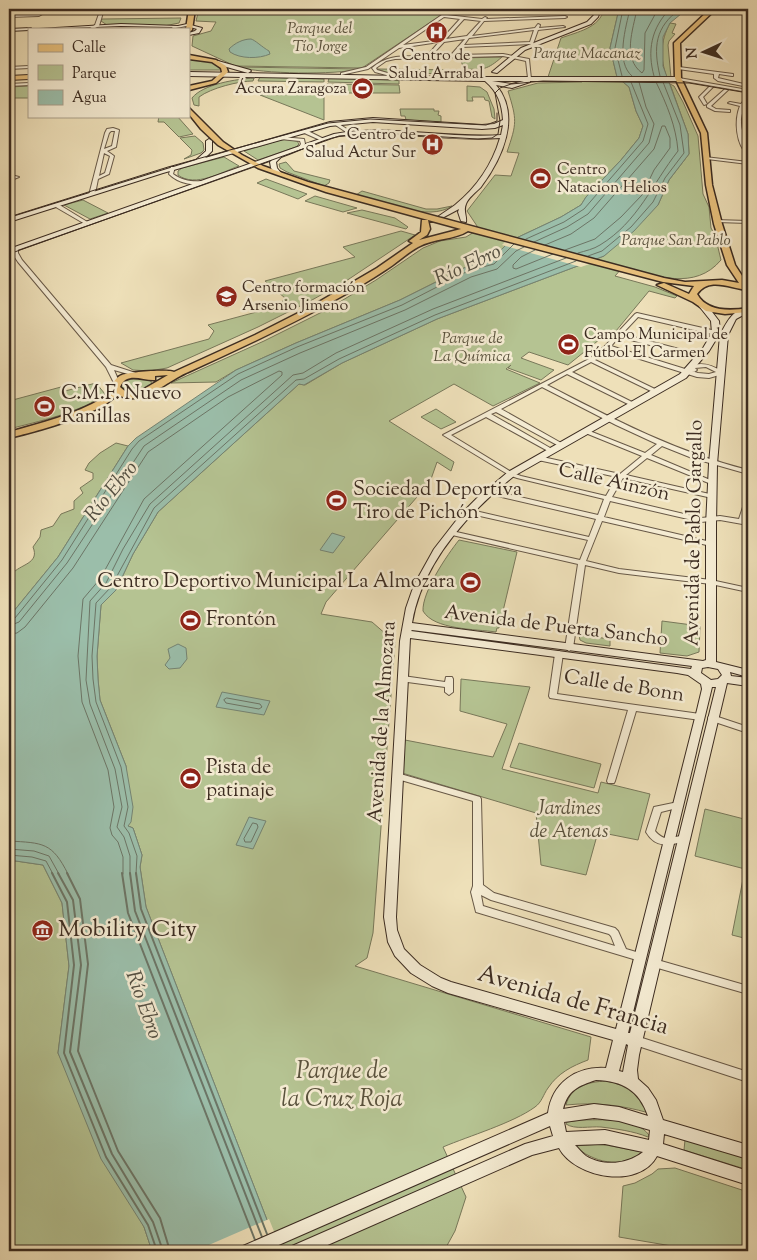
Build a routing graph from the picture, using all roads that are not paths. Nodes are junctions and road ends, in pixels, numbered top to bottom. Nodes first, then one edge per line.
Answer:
1 (187, 9) edge
2 (192, 9) edge
3 (377, 9) edge
4 (431, 9) edge
5 (446, 9) edge
6 (537, 9) edge
7 (542, 9) edge
8 (567, 9) edge
9 (599, 9) edge
10 (713, 9) edge
11 (735, 9) edge
12 (57, 10) edge
13 (102, 10) edge
14 (410, 10) edge
15 (452, 10) edge
16 (473, 10) edge
17 (748, 11) edge
18 (489, 12) junction
19 (9, 16) edge
20 (443, 16) junction
21 (566, 17) junction
22 (464, 18) junction
23 (540, 18) junction
24 (501, 19) junction
25 (484, 20) junction
26 (96, 25) edge
27 (187, 27) edge
28 (563, 27) junction
29 (51, 28) edge
30 (82, 28) edge
31 (147, 28) edge
32 (174, 28) edge
33 (537, 29) junction
34 (28, 30) edge
35 (9, 31) edge
36 (500, 32) junction
37 (564, 34) junction
38 (470, 36) junction
39 (443, 40) junction
40 (532, 43) junction
41 (498, 45) junction
42 (461, 46) junction
43 (398, 47) junction
44 (524, 49) junction
45 (190, 50) edge
46 (388, 54) junction
47 (453, 55) junction
48 (503, 55) junction
49 (190, 57) edge
50 (428, 57) junction
51 (514, 57) junction
52 (398, 58) junction
53 (216, 62) junction
54 (28, 67) edge
55 (9, 68) edge
56 (679, 68) junction
57 (508, 71) dead end
58 (495, 72) junction
59 (518, 72) dead end
60 (714, 72) junction
61 (190, 73) edge
62 (225, 73) junction
63 (251, 74) junction
64 (342, 74) junction
65 (390, 75) junction
66 (732, 75) dead end
67 (27, 76) edge
68 (9, 77) edge
69 (530, 78) junction
70 (487, 79) junction
71 (212, 82) junction
72 (680, 82) junction
73 (28, 84) edge
74 (9, 85) edge
75 (203, 85) junction
76 (512, 86) junction
77 (748, 86) edge
78 (711, 87) junction
79 (190, 88) edge
80 (748, 91) edge
81 (190, 93) edge
82 (500, 94) junction
83 (748, 97) edge
84 (730, 103) dead end
85 (707, 104) junction
86 (742, 105) junction
87 (190, 111) edge
88 (739, 112) junction
89 (748, 113) edge
90 (506, 121) junction
91 (336, 123) junction
92 (191, 126) dead end
93 (304, 130) junction
94 (351, 133) junction
95 (504, 136) junction
96 (282, 138) junction
97 (478, 138) junction
98 (322, 139) junction
99 (209, 141) junction
100 (104, 146) junction
101 (110, 148) junction
102 (300, 148) junction
103 (500, 148) junction
104 (234, 152) junction
105 (226, 154) junction
106 (748, 154) edge
107 (108, 155) junction
108 (280, 155) junction
109 (101, 158) junction
110 (707, 158) junction
111 (196, 162) junction
112 (748, 163) edge
113 (252, 164) junction
114 (174, 168) junction
115 (278, 173) junction
116 (97, 175) junction
117 (9, 177) edge
118 (17, 177) dead end
119 (204, 182) junction
120 (95, 192) junction
121 (463, 203) junction
122 (56, 205) junction
123 (442, 216) junction
124 (10, 220) edge
125 (717, 221) junction
126 (748, 222) edge
127 (87, 223) junction
128 (427, 223) junction
129 (464, 227) junction
130 (448, 235) junction
131 (11, 252) edge
132 (731, 265) junction
133 (660, 282) junction
134 (708, 283) junction
135 (747, 288) edge
136 (696, 300) junction
137 (703, 306) junction
138 (746, 311) edge
139 (716, 332) junction
140 (618, 335) junction
141 (607, 347) junction
142 (700, 356) junction
143 (591, 360) junction
144 (109, 366) junction
145 (689, 370) junction
146 (569, 373) junction
147 (721, 373) junction
148 (142, 375) junction
149 (156, 385) junction
150 (117, 386) junction
151 (544, 386) junction
152 (657, 392) junction
153 (135, 395) junction
154 (634, 405) junction
155 (496, 409) junction
156 (486, 414) junction
157 (608, 419) junction
158 (585, 432) junction
159 (9, 435) edge
160 (9, 441) edge
161 (662, 443) junction
162 (561, 445) junction
163 (550, 450) junction
164 (646, 456) junction
165 (538, 458) junction
166 (713, 464) junction
167 (748, 472) edge
168 (510, 474) junction
169 (620, 476) junction
170 (713, 483) junction
171 (489, 492) junction
172 (712, 496) junction
173 (608, 498) junction
174 (748, 501) edge
175 (471, 512) junction
176 (600, 518) junction
177 (711, 518) junction
178 (745, 522) edge
179 (452, 533) junction
180 (591, 539) junction
181 (711, 544) junction
182 (582, 563) junction
183 (712, 582) junction
184 (748, 590) edge
185 (406, 630) junction
186 (570, 648) junction
187 (559, 654) junction
188 (711, 664) junction
189 (748, 673) edge
190 (696, 675) junction
191 (402, 680) junction
192 (724, 681) junction
193 (706, 682) junction
194 (748, 682) edge
195 (449, 686) dead end
196 (633, 707) junction
197 (706, 718) junction
198 (748, 730) edge
199 (397, 776) junction
200 (612, 781) dead end
201 (678, 805) junction
202 (684, 838) junction
203 (669, 842) junction
204 (478, 886) junction
205 (491, 896) junction
206 (486, 913) junction
207 (616, 937) junction
208 (605, 947) junction
209 (396, 948) joint
210 (622, 952) junction
211 (640, 957) junction
212 (654, 963) junction
213 (748, 990) edge
214 (621, 1037) junction
215 (636, 1041) junction
216 (611, 1075) junction
217 (748, 1077) edge
218 (632, 1083) junction
219 (554, 1116) junction
220 (658, 1124) junction
221 (561, 1139) junction
222 (653, 1148) junction
223 (748, 1152) edge
224 (748, 1178) edge
225 (248, 1251) edge
226 (297, 1251) edge

1 - 27 main road
2 - 27 main road
3 - 14 street
4 - 5 street
4 - 14 street
5 - 15 street
6 - 18 street
7 - 23 street
8 - 21 street
9 - 37 main road
10 - 56 main road
11 - 17 street
12 - 13 street
12 - 19 street
13 - 26 street
15 - 16 street
15 - 20 street
16 - 18 street
18 - 25 street
20 - 22 street
20 - 43 street
21 - 23 street
21 - 28 street
22 - 25 street
22 - 39 street
23 - 24 street
23 - 33 street
24 - 25 street
24 - 36 street
25 - 38 street
26 - 29 main road
26 - 30 main road
26 - 31 main road
26 - 32 main road
27 - 27 main road
27 - 32 main road
28 - 33 street
28 - 37 street
33 - 36 street
33 - 40 street
34 - 35 main road
36 - 38 street
36 - 41 street
37 - 40 main road
38 - 39 street
38 - 42 street
39 - 43 street
39 - 50 street
40 - 41 street
40 - 44 main road
41 - 42 street
41 - 48 street
42 - 47 street
43 - 46 street
44 - 48 street
44 - 51 main road
45 - 53 main road
46 - 52 street
46 - 64 street
47 - 48 street
47 - 50 street
48 - 51 street
49 - 53 main road
50 - 52 street
51 - 58 main road
51 - 69 street
52 - 65 street
53 - 62 main road
53 - 63 main road
54 - 55 street
56 - 60 street
56 - 72 main road
57 - 58 main road
58 - 70 main road
59 - 69 main road
60 - 66 street
60 - 77 street
61 - 62 main road
62 - 63 main road
62 - 71 main road
63 - 64 main road
63 - 70 main road
63 - 71 main road
64 - 65 main road
65 - 70 main road
67 - 68 highway
69 - 70 main road
69 - 72 main road
69 - 76 main road
70 - 76 main road
70 - 82 main road
71 - 75 main road
72 - 78 street
72 - 80 street
72 - 110 main road
73 - 74 street
75 - 79 main road
75 - 81 main road
76 - 82 main road
78 - 85 street
78 - 85 street
82 - 90 main road
83 - 86 street
84 - 86 street
85 - 88 street
86 - 88 street
87 - 104 main road
88 - 89 street
88 - 106 street
90 - 91 main road
90 - 95 main road
91 - 93 main road
91 - 94 street
92 - 99 main road
93 - 96 main road
93 - 98 street
94 - 97 main road
94 - 98 main road
95 - 97 main road
95 - 103 main road
96 - 102 street
96 - 104 main road
97 - 103 main road
98 - 102 main road
99 - 105 main road
99 - 111 main road
100 - 101 street
100 - 101 street
100 - 109 street
101 - 107 street
102 - 108 main road
103 - 121 main road
104 - 105 main road
104 - 113 main road
105 - 111 main road
105 - 113 main road
107 - 109 street
107 - 116 street
108 - 113 main road
108 - 115 main road
109 - 116 street
110 - 112 street
110 - 125 main road
111 - 114 main road
113 - 115 main road
113 - 119 main road
113 - 128 main road
114 - 119 street
114 - 120 main road
115 - 128 main road
116 - 120 street
117 - 118 street
119 - 127 main road
120 - 122 main road
121 - 123 main road
121 - 129 main road
122 - 124 main road
122 - 127 street
123 - 128 main road
123 - 129 main road
125 - 126 street
125 - 132 main road
127 - 131 main road
128 - 129 main road
128 - 130 main road
128 - 148 main road
129 - 130 main road
129 - 133 main road
130 - 149 main road
131 - 144 street
132 - 134 main road
132 - 135 main road
133 - 134 main road
133 - 136 main road
134 - 135 main road
134 - 136 main road
136 - 137 main road
137 - 138 main road
137 - 139 main road
138 - 147 main road, Avenida de Pablo Gargallo
139 - 140 street
139 - 142 main road, Avenida de la Almozara
140 - 141 street
140 - 142 street
141 - 143 street
141 - 145 street
142 - 145 main road, Avenida de la Almozara
143 - 146 street
143 - 152 street
144 - 148 street
144 - 150 street
145 - 147 street
145 - 147 street
145 - 152 main road, Avenida de la Almozara
146 - 151 street
146 - 154 street
147 - 166 main road, Avenida de Pablo Gargallo
148 - 149 main road
148 - 150 main road
149 - 153 main road
150 - 153 main road
150 - 159 main road
151 - 155 street
151 - 157 street
152 - 154 main road, Avenida de la Almozara
153 - 160 main road
154 - 157 main road, Avenida de la Almozara
155 - 156 street
155 - 162 street
156 - 163 street
156 - 168 street, Calle Ainzón
157 - 158 main road, Avenida de la Almozara
157 - 161 street
158 - 162 main road, Avenida de la Almozara
158 - 164 street
161 - 164 street
161 - 166 street
162 - 163 main road, Avenida de la Almozara
163 - 165 main road, Avenida de la Almozara
164 - 169 street
164 - 170 street
165 - 168 main road, Avenida de la Almozara
165 - 169 street
166 - 167 street
166 - 170 main road, Avenida de Pablo Gargallo
168 - 171 main road, Avenida de la Almozara
168 - 173 street, Calle Ainzón
169 - 172 street
169 - 173 street
170 - 172 main road, Avenida de Pablo Gargallo
171 - 175 main road, Avenida de la Almozara
171 - 176 street
172 - 177 main road, Avenida de Pablo Gargallo
173 - 176 street
173 - 177 street, Calle Ainzón
174 - 178 street
175 - 179 main road, Avenida de la Almozara
175 - 180 street
176 - 180 street
176 - 181 street
177 - 178 street, Calle Ainzón
177 - 181 main road, Avenida de Pablo Gargallo
179 - 182 street
179 - 185 main road, Avenida de la Almozara
180 - 182 street
181 - 183 main road, Avenida de Pablo Gargallo
182 - 183 street
182 - 186 street
183 - 184 street
183 - 188 main road, Avenida de Pablo Gargallo
185 - 186 main road, Avenida de Puerta Sancho
185 - 187 main road, Avenida de Puerta Sancho
185 - 191 main road, Avenida de la Almozara
186 - 188 main road, Avenida de Puerta Sancho
187 - 190 main road, Avenida de Puerta Sancho
187 - 196 street, Calle de Bonn
188 - 189 main road, Avenida de Puerta Sancho
188 - 190 main road
188 - 192 main road
190 - 193 main road
191 - 195 street
191 - 199 main road, Avenida de la Almozara
192 - 193 main road
192 - 194 main road
192 - 197 main road
193 - 197 main road
196 - 197 street, Calle de Bonn
196 - 200 street
197 - 198 street, Calle de Bonn
197 - 201 main road
197 - 202 main road
199 - 204 street
199 - 209 main road, Avenida de la Almozara
201 - 203 main road
201 - 203 street
202 - 203 street
202 - 212 main road
203 - 211 main road
204 - 205 street
204 - 206 street
205 - 206 street
205 - 207 street
206 - 208 street
207 - 208 street
207 - 210 street
208 - 210 street
209 - 214 main road, Avenida de Francia
210 - 211 street
211 - 214 main road
212 - 213 street
212 - 215 main road
214 - 215 main road, Avenida de Francia
214 - 216 main road
215 - 217 street, Avenida de Francia
215 - 218 main road
216 - 218 main road
216 - 219 main road
218 - 220 main road
219 - 220 main road
219 - 221 main road
219 - 225 main road
220 - 222 main road
220 - 223 main road
221 - 222 main road
221 - 222 main road
221 - 226 main road
222 - 224 main road

